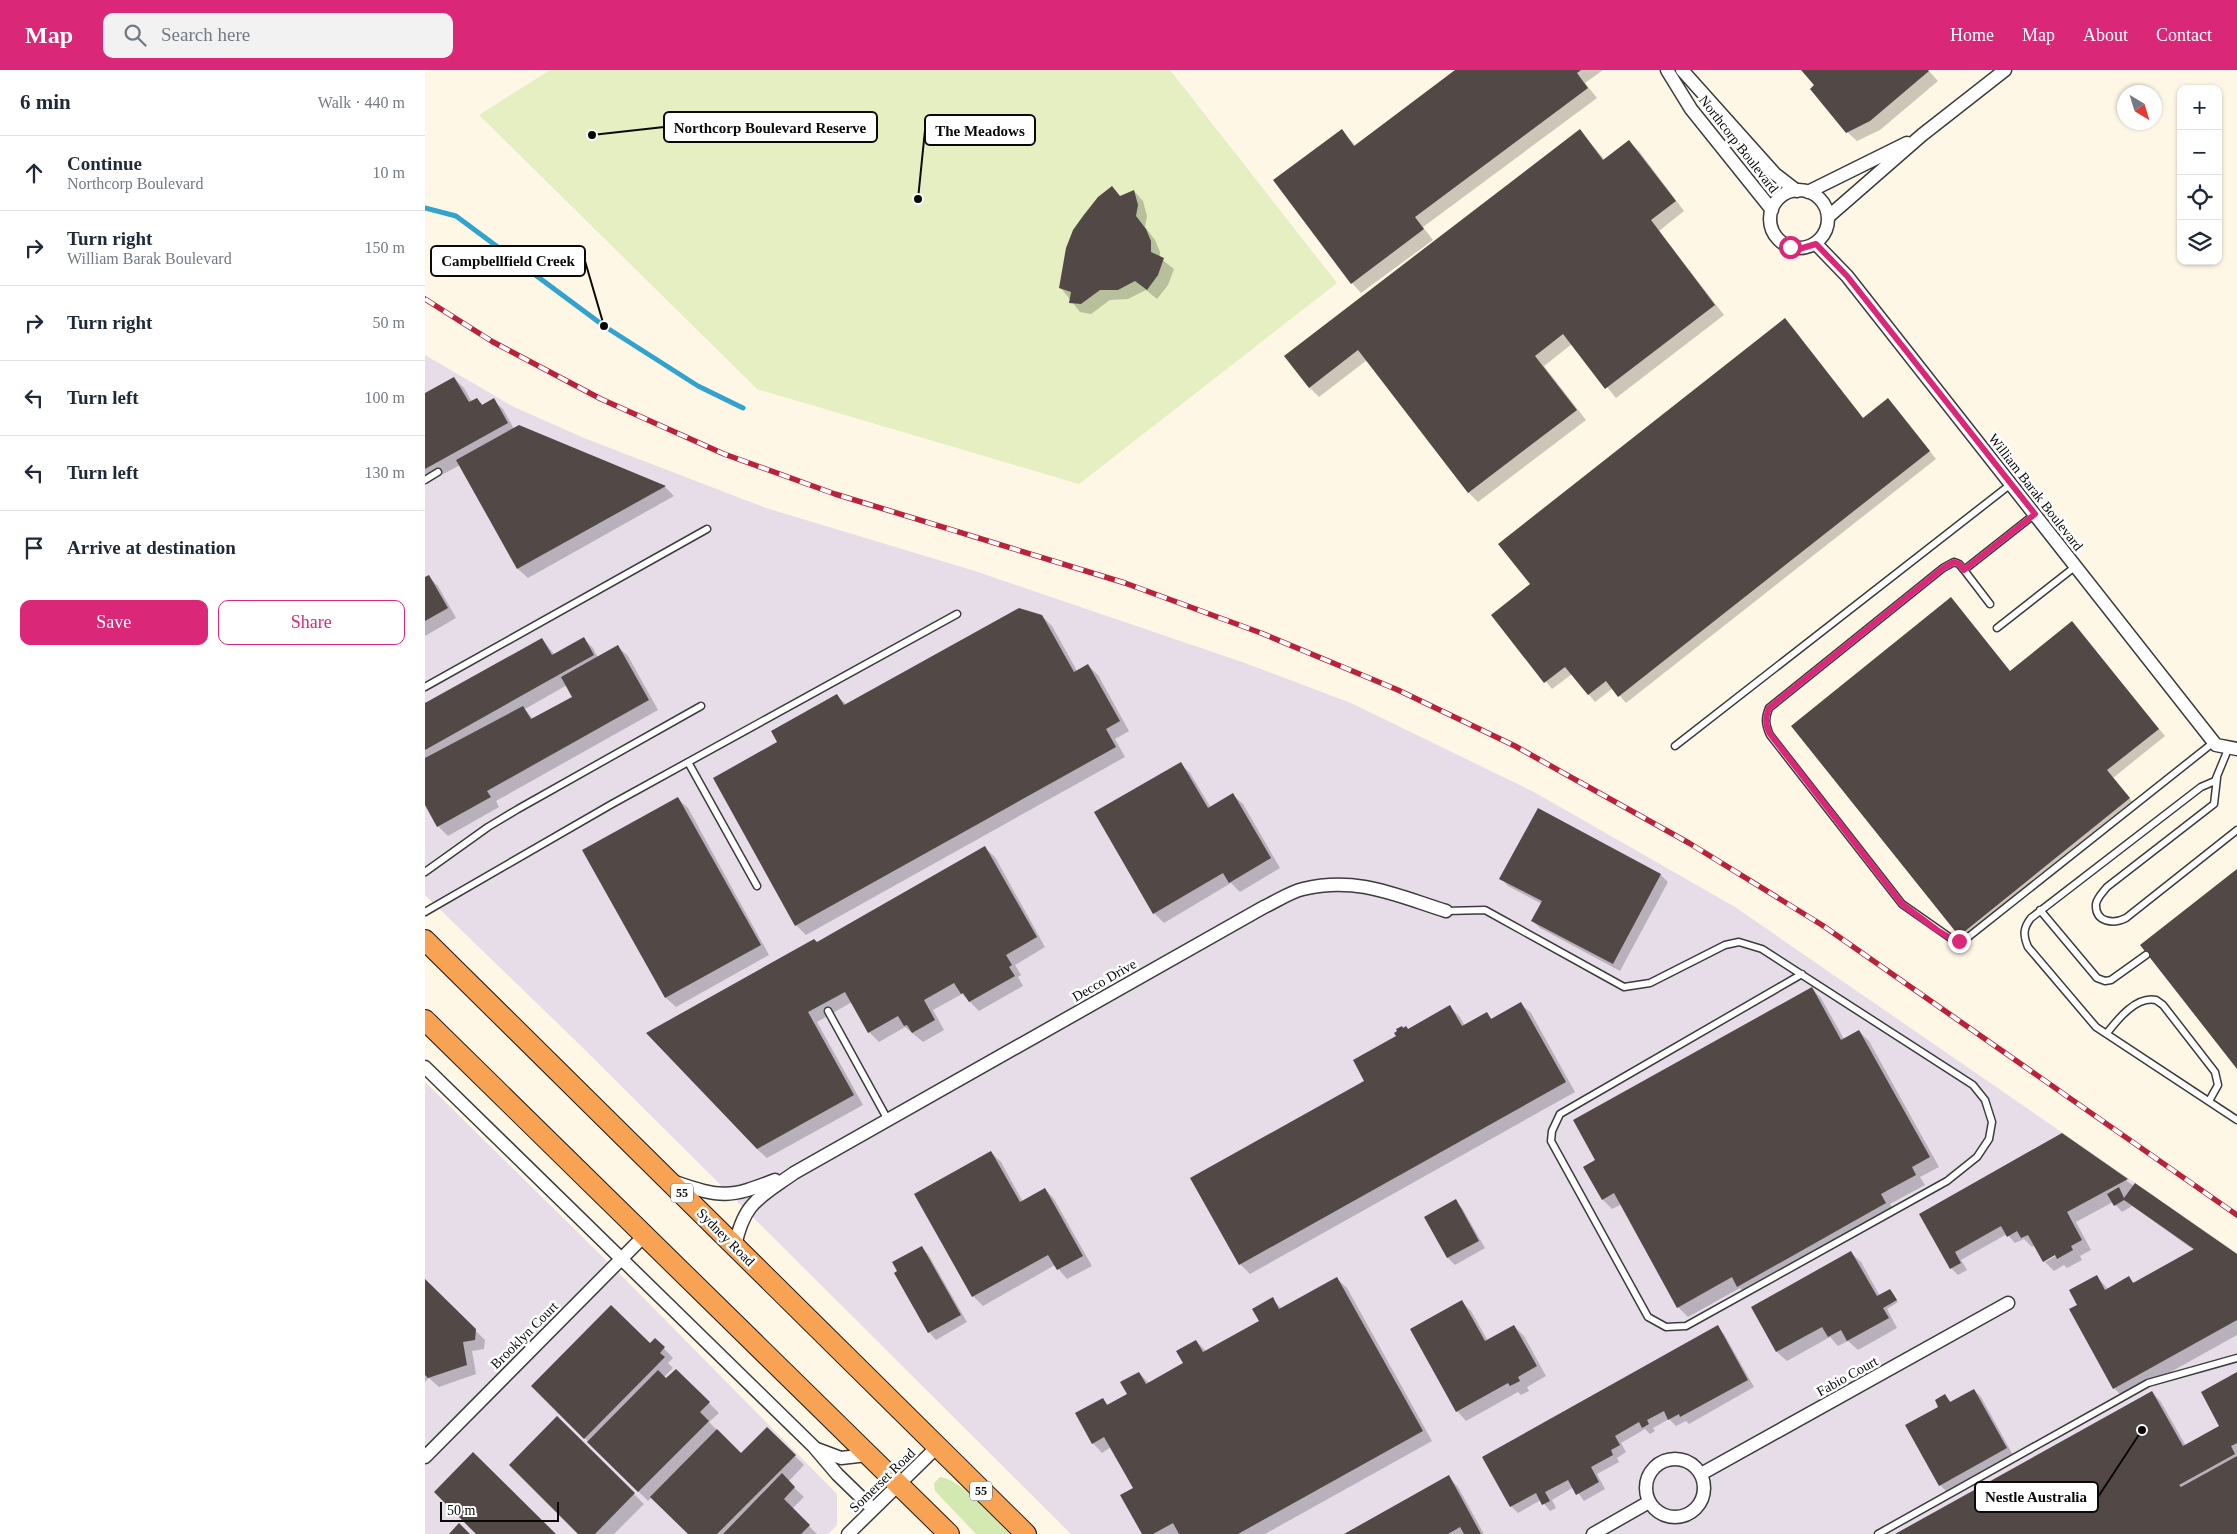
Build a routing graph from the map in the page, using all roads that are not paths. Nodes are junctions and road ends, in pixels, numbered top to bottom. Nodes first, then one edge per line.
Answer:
1 (1667, 70) edge
2 (1682, 70) edge
3 (2005, 70) edge
4 (1922, 135) junction
5 (1803, 191) junction
6 (1772, 210) junction
7 (1828, 217) junction
8 (1816, 244) junction
9 (438, 472) dead end
10 (425, 480) edge
11 (2011, 484) junction
12 (2035, 514) junction
13 (707, 529) dead end
14 (2076, 566) junction
15 (1964, 570) junction
16 (1991, 604) dead end
17 (957, 614) dead end
18 (1997, 628) dead end
19 (425, 687) edge
20 (701, 706) dead end
21 (2214, 742) junction
22 (1675, 746) dead end
23 (2233, 748) edge
24 (688, 762) junction
25 (2217, 778) junction
26 (2237, 830) edge
27 (425, 872) edge
28 (757, 886) dead end
29 (2041, 910) junction
30 (1445, 911) joint
31 (425, 912) edge
32 (425, 940) edge
33 (2146, 955) dead end
34 (1801, 974) junction
35 (828, 1011) dead end
36 (425, 1020) edge
37 (2107, 1033) junction
38 (425, 1067) edge
39 (2209, 1101) junction
40 (888, 1120) junction
41 (2237, 1120) edge
42 (794, 1173) junction
43 (668, 1179) junction
44 (645, 1235) junction
45 (735, 1246) junction
46 (622, 1258) junction
47 (2008, 1304) dead end
48 (2237, 1358) edge
49 (814, 1447) junction
50 (937, 1447) junction
51 (867, 1455) junction
52 (425, 1457) edge
53 (1701, 1474) junction
54 (897, 1484) junction
55 (1649, 1502) junction
56 (873, 1510) junction
57 (849, 1534) edge
58 (949, 1534) edge
59 (1025, 1534) edge
60 (1593, 1534) edge
61 (1878, 1534) edge

1 - 6 street, Northcorp Boulevard
2 - 5 street, Northcorp Boulevard
3 - 4 street, Northcorp Boulevard
4 - 5 street, Northcorp Boulevard
4 - 7 street, Northcorp Boulevard
5 - 6 street, Northcorp Boulevard
5 - 7 street, Northcorp Boulevard
6 - 8 street, Northcorp Boulevard
7 - 8 street, Northcorp Boulevard
8 - 11 street, William Barak Boulevard
9 - 10 lane
11 - 12 street, William Barak Boulevard
11 - 22 lane
12 - 14 street, William Barak Boulevard
12 - 15 lane
13 - 19 lane
14 - 18 lane
14 - 21 street, William Barak Boulevard
15 - 16 lane
15 - 21 lane
17 - 24 lane
20 - 27 lane
21 - 23 street
23 - 25 lane
24 - 28 lane
24 - 31 lane
25 - 26 lane
25 - 29 lane
29 - 33 lane
29 - 37 lane
30 - 34 lane
30 - 40 street, Decco Drive
32 - 43 highway, Sydney Road / 55
34 - 34 lane
35 - 40 lane
36 - 44 highway
37 - 39 lane
37 - 39 lane
38 - 46 street
39 - 41 lane
40 - 42 street, Decco Drive
42 - 43 street, Decco Drive
42 - 45 street, Decco Drive
43 - 45 highway, Sydney Road / 55
44 - 46 street, Brooklyn Court
44 - 51 highway
45 - 50 highway, Sydney Road / 55
46 - 49 street
46 - 52 street, Brooklyn Court
47 - 53 street, Fabio Court
48 - 61 lane
49 - 51 street
49 - 56 street
50 - 54 street, Somerset Road
50 - 59 highway, Sydney Road / 55
51 - 54 highway
53 - 55 street
53 - 55 street
54 - 56 street, Somerset Road
54 - 58 highway
55 - 60 street
56 - 57 street, Somerset Road

